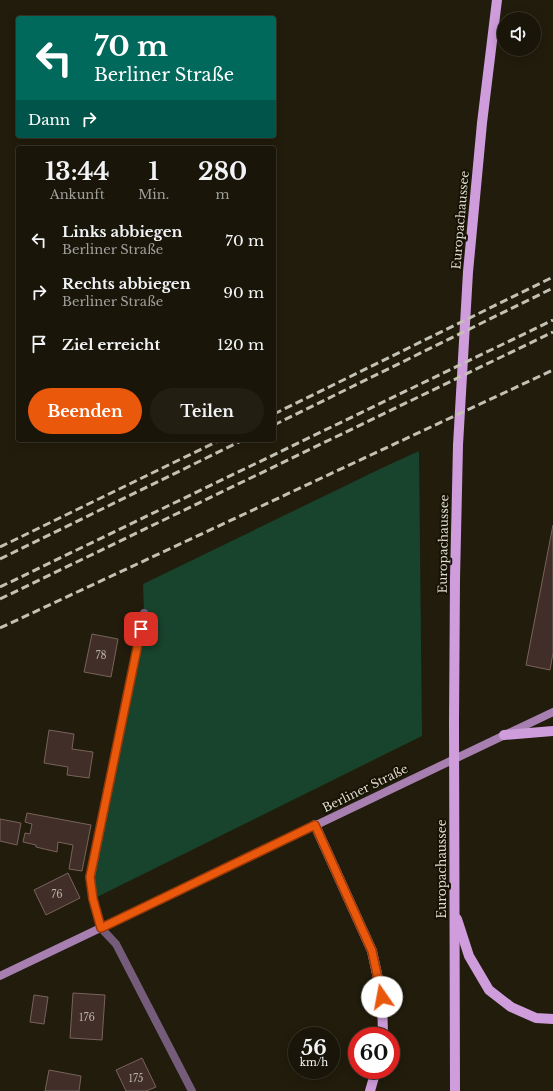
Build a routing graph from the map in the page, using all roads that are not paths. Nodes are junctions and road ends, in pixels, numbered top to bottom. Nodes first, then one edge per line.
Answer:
1 (497, 0) edge
2 (144, 613) dead end
3 (553, 712) edge
4 (553, 731) edge
5 (504, 735) junction
6 (315, 825) junction
7 (454, 910) junction
8 (101, 928) junction
9 (0, 976) edge
10 (553, 1019) edge
11 (383, 1027) edge
12 (373, 1079) edge
13 (192, 1091) edge
14 (370, 1091) edge
15 (455, 1091) edge

1 - 7 main road, Europachaussee
2 - 8 lane
3 - 5 street, Berliner Straße
4 - 5 main road
5 - 6 street, Berliner Straße
6 - 8 street, Berliner Straße
6 - 11 main road
7 - 10 main road
7 - 15 main road, Europachaussee
8 - 9 street, Berliner Straße
8 - 13 lane
12 - 14 main road

